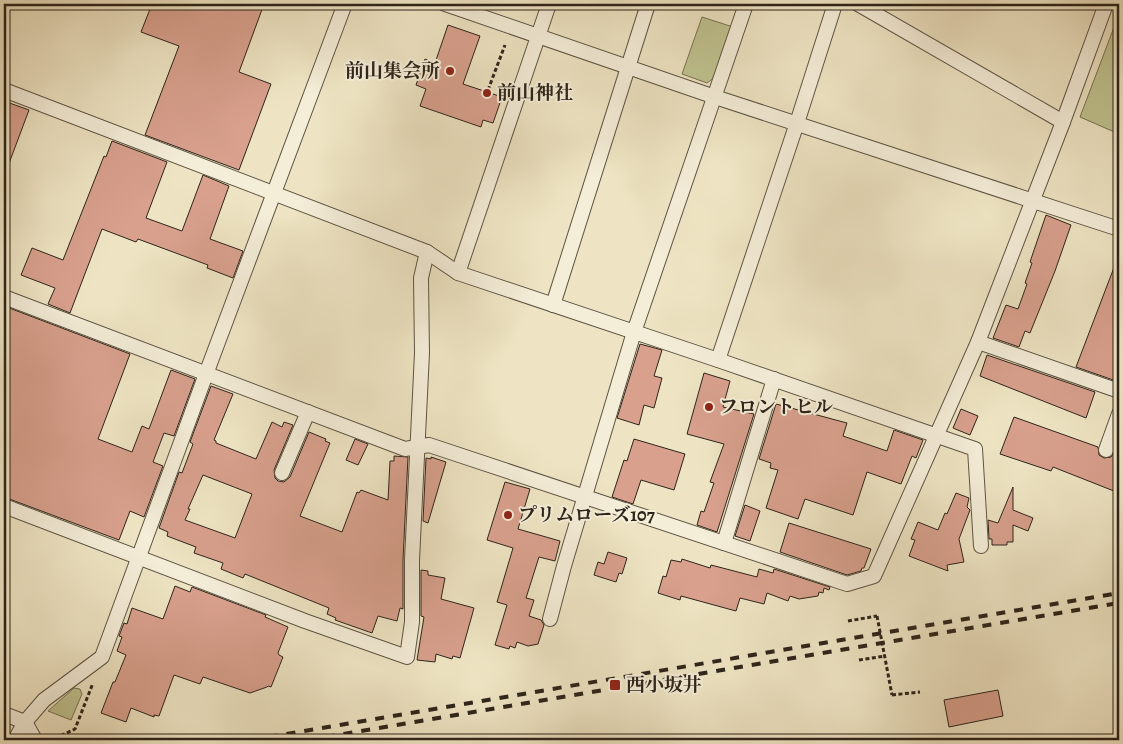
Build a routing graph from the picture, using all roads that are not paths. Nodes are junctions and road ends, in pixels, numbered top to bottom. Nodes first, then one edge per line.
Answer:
1 (549, 4) edge
2 (648, 4) edge
3 (746, 4) edge
4 (834, 4) edge
5 (858, 4) edge
6 (1106, 4) edge
7 (339, 5) edge
8 (454, 5) edge
9 (538, 36) junction
10 (628, 67) junction
11 (4, 90) edge
12 (715, 97) junction
13 (1063, 122) junction
14 (797, 123) junction
15 (274, 192) junction
16 (1033, 200) junction
17 (1119, 229) edge
18 (427, 252) junction
19 (458, 273) junction
20 (4, 297) edge
21 (553, 305) junction
22 (634, 332) junction
23 (978, 342) junction
24 (718, 360) junction
25 (206, 374) junction
26 (774, 379) junction
27 (1119, 391) edge
28 (308, 412) junction
29 (1119, 414) edge
30 (937, 435) junction
31 (417, 447) junction
32 (1106, 450) dead end
33 (282, 473) dead end
34 (585, 497) junction
35 (4, 506) edge
36 (724, 543) junction
37 (981, 546) dead end
38 (138, 557) junction
39 (550, 619) dead end
40 (4, 714) edge
41 (25, 722) junction
42 (15, 740) edge
43 (35, 740) edge

1 - 9 street
2 - 10 street
3 - 12 street
4 - 14 street
5 - 13 street
6 - 13 street
7 - 15 street
8 - 9 street
9 - 10 street
9 - 19 street
10 - 12 street
10 - 21 street
11 - 15 street
12 - 14 street
12 - 22 street
13 - 16 street
14 - 16 street
14 - 24 street
15 - 18 street
15 - 25 street
16 - 17 street
16 - 23 street
18 - 19 street
18 - 31 street
19 - 21 street
20 - 25 street
21 - 22 street
22 - 24 street
22 - 34 street
23 - 27 street
23 - 30 street
24 - 26 street
25 - 28 street
25 - 38 street
26 - 30 street
26 - 36 street
28 - 31 street
28 - 33 street
29 - 32 street
30 - 36 street
30 - 37 street
31 - 34 street
31 - 38 street
34 - 36 street
34 - 39 street
35 - 38 street
38 - 41 street
40 - 41 street
41 - 42 street
41 - 43 street

